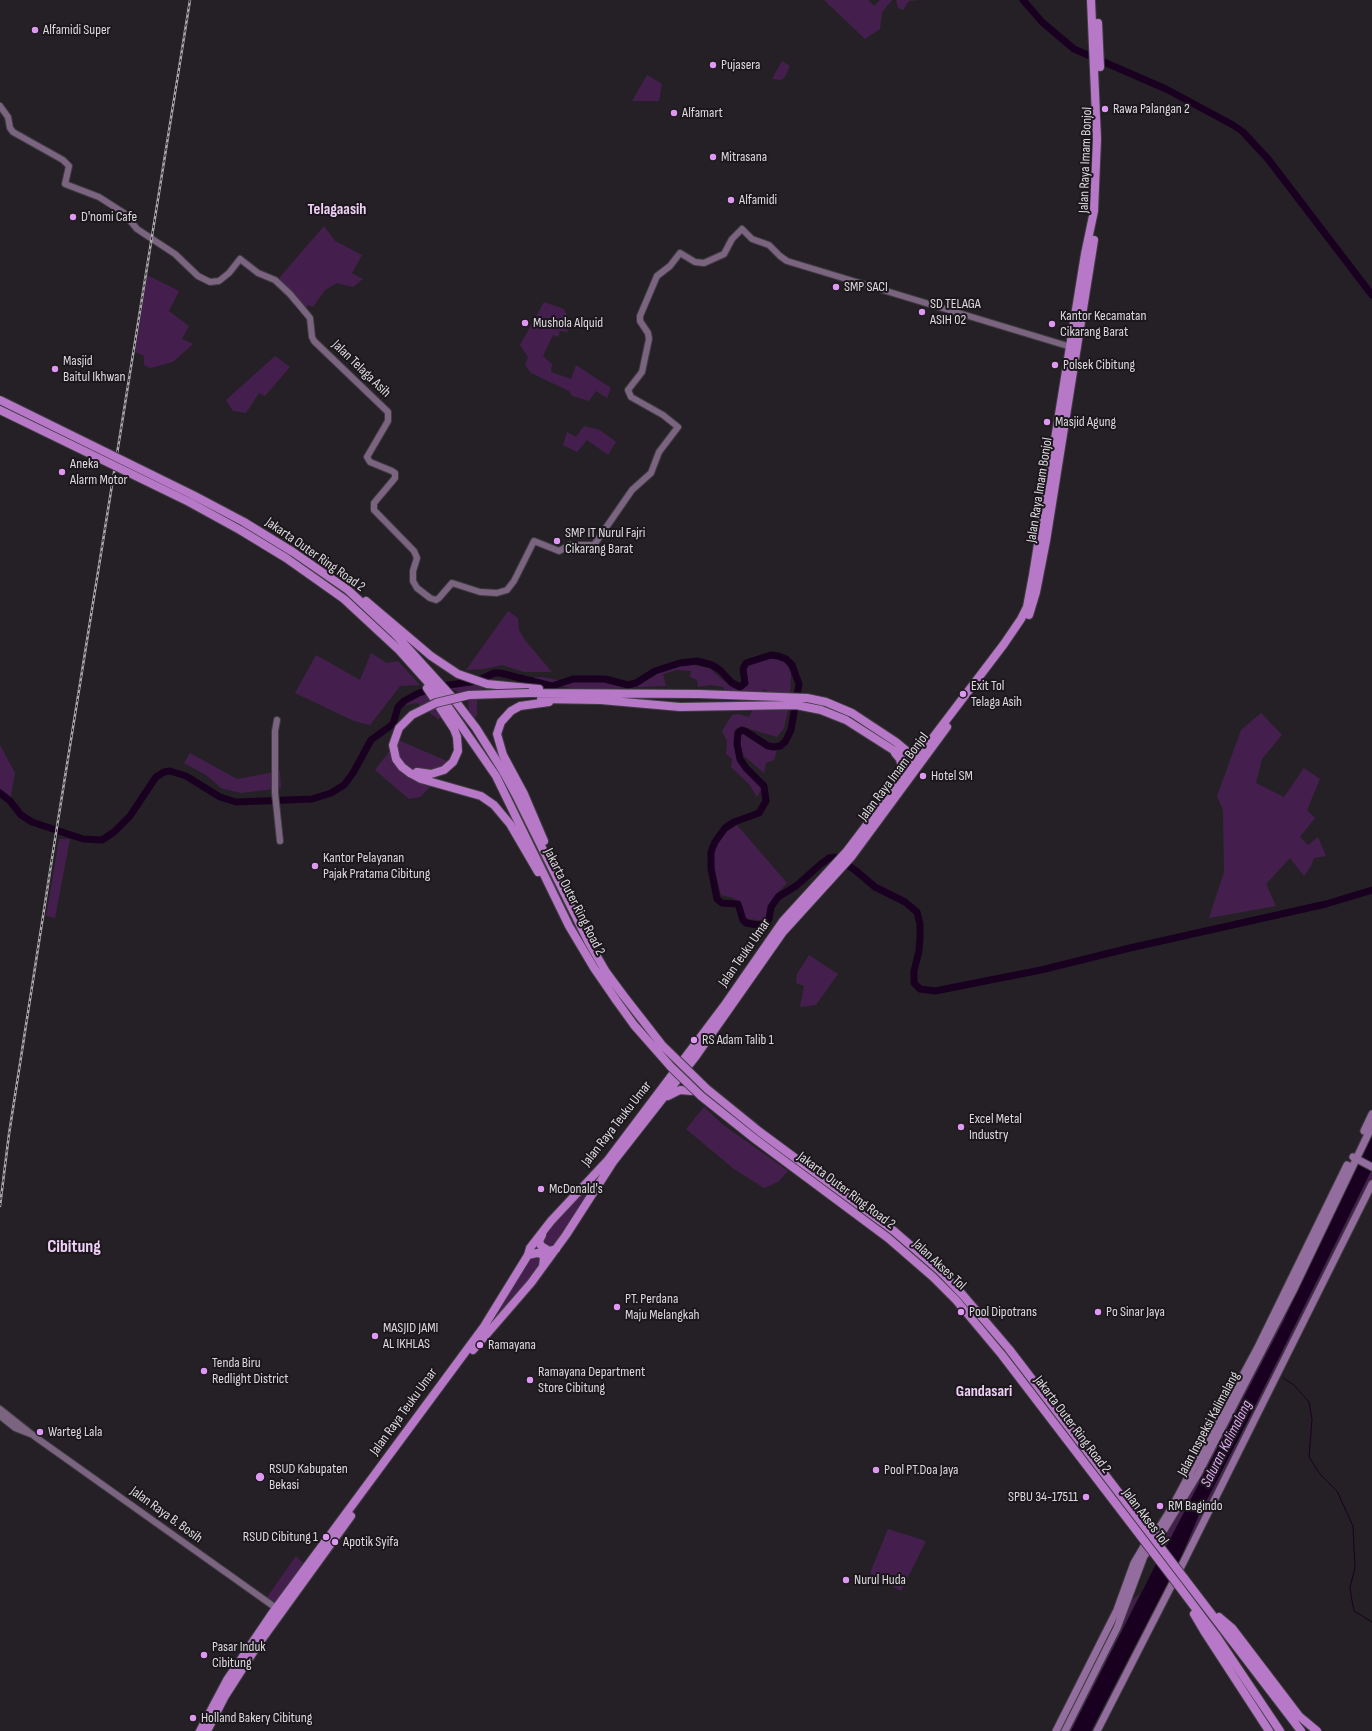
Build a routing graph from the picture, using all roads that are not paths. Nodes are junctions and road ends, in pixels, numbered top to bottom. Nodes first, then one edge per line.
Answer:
1 (1091, 0) edge
2 (1096, 0) edge
3 (1097, 53) junction
4 (0, 106) edge
5 (1088, 255) junction
6 (1071, 347) junction
7 (0, 400) edge
8 (0, 410) edge
9 (1057, 451) junction
10 (348, 590) junction
11 (416, 666) junction
12 (528, 693) junction
13 (577, 696) junction
14 (439, 699) junction
15 (780, 700) junction
16 (277, 720) dead end
17 (936, 734) junction
18 (894, 745) junction
19 (917, 763) junction
20 (411, 772) junction
21 (891, 792) junction
22 (280, 841) dead end
23 (849, 853) junction
24 (574, 914) junction
25 (569, 926) junction
26 (743, 984) junction
27 (619, 998) junction
28 (696, 1056) junction
29 (688, 1067) junction
30 (675, 1074) junction
31 (703, 1082) junction
32 (692, 1092) junction
33 (662, 1101) junction
34 (1372, 1114) edge
35 (1372, 1126) edge
36 (1355, 1159) junction
37 (1372, 1167) edge
38 (1372, 1184) edge
39 (542, 1234) junction
40 (556, 1248) junction
41 (528, 1255) junction
42 (543, 1267) junction
43 (980, 1320) junction
44 (0, 1409) edge
45 (0, 1416) edge
46 (34, 1436) junction
47 (364, 1494) junction
48 (1153, 1545) junction
49 (323, 1548) junction
50 (1178, 1578) junction
51 (1124, 1602) junction
52 (1207, 1606) junction
53 (276, 1608) junction
54 (278, 1616) junction
55 (222, 1695) junction
56 (200, 1731) edge
57 (207, 1731) edge
58 (1056, 1731) edge
59 (1065, 1731) edge
60 (1097, 1731) edge
61 (1269, 1731) edge
62 (1280, 1731) edge
63 (1301, 1731) edge
64 (1317, 1731) edge

1 - 3 highway, Jalan Raya Imam Bonjol
2 - 3 highway, Jalan Raya Imam Bonjol
3 - 5 highway, Jalan Raya Imam Bonjol
4 - 6 street, Jalan Telaga Asih
5 - 6 highway, Jalan Raya Imam Bonjol
5 - 9 highway, Jalan Raya Imam Bonjol
6 - 9 highway, Jalan Raya Imam Bonjol
7 - 10 highway, Jakarta Outer Ring Road 2, bridge
8 - 11 highway, Jakarta Outer Ring Road 2, bridge
9 - 17 highway, Jalan Raya Imam Bonjol
9 - 19 highway, Jalan Raya Imam Bonjol
10 - 11 highway, Jakarta Outer Ring Road 2
10 - 12 highway
11 - 14 highway
11 - 24 highway, Jakarta Outer Ring Road 2
12 - 13 highway
12 - 20 highway, bridge
13 - 15 highway
13 - 15 highway
13 - 24 highway
14 - 20 highway
14 - 25 highway, Jakarta Outer Ring Road 2
15 - 18 highway
15 - 18 highway
16 - 22 street
17 - 18 highway
17 - 19 highway, Jalan Raya Imam Bonjol
18 - 19 highway
18 - 21 highway
19 - 21 highway, Jalan Raya Imam Bonjol
19 - 23 highway, Jalan Raya Imam Bonjol
20 - 25 highway
21 - 23 highway, Jalan Raya Imam Bonjol
23 - 26 highway, Jalan Teuku Umar
24 - 27 highway
25 - 27 highway, Jakarta Outer Ring Road 2
26 - 28 highway, Jalan Teuku Umar
26 - 30 highway, Jalan Teuku Umar
27 - 50 highway, Jakarta Outer Ring Road 2, bridge
28 - 29 highway, Jalan Teuku Umar
28 - 31 highway
29 - 30 highway, Jalan Teuku Umar
29 - 31 main road, Jalan Akses Tol
30 - 32 main road, Jalan Akses Tol
30 - 33 highway, Jalan Raya Teuku Umar
30 - 39 highway, Jalan Raya Teuku Umar
31 - 43 main road, Jalan Akses Tol
32 - 33 highway
32 - 43 main road, Jalan Akses Tol
33 - 40 highway, Jalan Raya Teuku Umar
34 - 36 main road, Jalan Inspeksi Kalimalang
35 - 36 main road, Jalan Inspeksi Kalimalang
36 - 37 main road
36 - 48 main road, Jalan Inspeksi Kalimalang
38 - 50 main road
39 - 40 highway
39 - 41 highway, Jalan Raya Teuku Umar
40 - 42 highway, Jalan Raya Teuku Umar
41 - 42 highway
41 - 47 highway, Jalan Raya Teuku Umar
42 - 47 highway, Jalan Raya Teuku Umar
43 - 48 main road, Jalan Akses Tol
44 - 46 street
45 - 46 street
46 - 53 street, Jalan Raya B. Bosih
47 - 49 highway, Jalan Raya Teuku Umar
48 - 50 main road, Jalan Akses Tol, bridge
48 - 51 main road, Jalan Inspeksi Kalimalang
49 - 53 highway, Jalan Raya Teuku Umar
49 - 54 highway, Jalan Raya Teuku Umar
50 - 52 highway, Jakarta Outer Ring Road 2
50 - 60 main road
50 - 61 highway
50 - 62 highway, Jakarta Outer Ring Road 2
51 - 58 main road, Jalan Inspeksi Kalimalang
51 - 59 main road, Jalan Inspeksi Kalimalang
52 - 63 highway, Jakarta Outer Ring Road 2
52 - 64 highway
53 - 54 street
53 - 55 highway, Jalan Raya Teuku Umar
54 - 55 highway, Jalan Raya Teuku Umar
55 - 56 highway
55 - 57 highway

